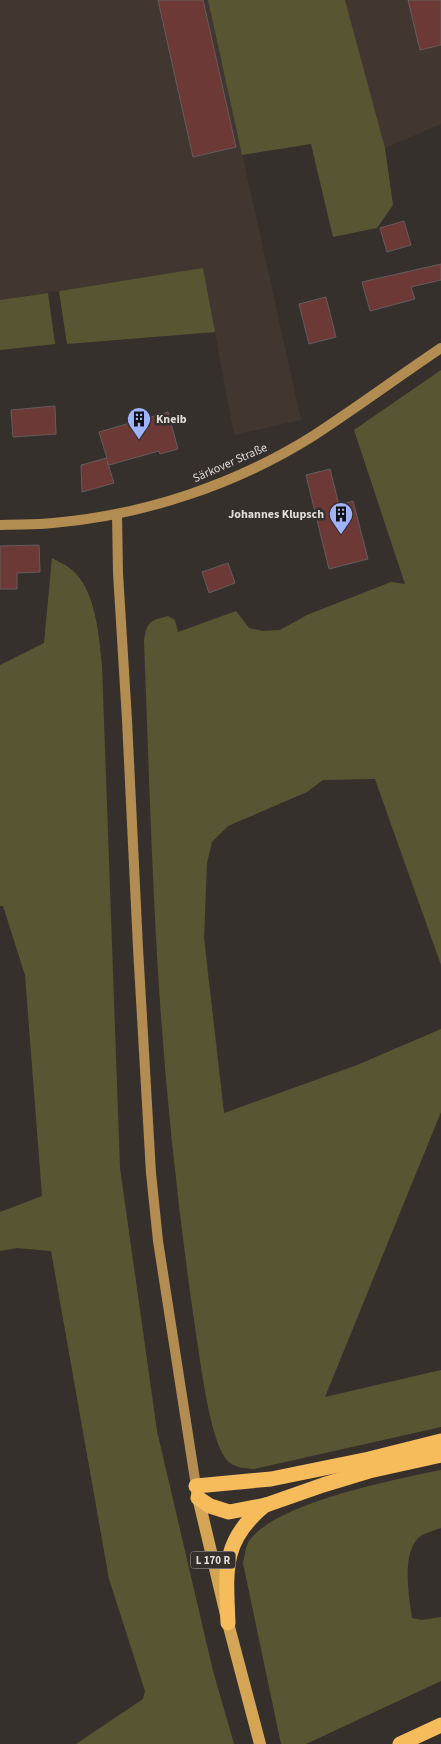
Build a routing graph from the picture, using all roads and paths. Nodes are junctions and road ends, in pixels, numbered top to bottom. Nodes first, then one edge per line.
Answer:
1 (441, 348) edge
2 (116, 514) junction
3 (0, 525) edge
4 (441, 1441) edge
5 (441, 1455) edge
6 (197, 1492) junction
7 (266, 1505) junction
8 (228, 1623) junction
9 (441, 1725) edge
10 (260, 1744) edge
11 (400, 1744) edge

1 - 2 main road, Särkover Straße
2 - 3 main road, Särkover Straße
2 - 6 main road, L 170 R
4 - 6 highway
5 - 7 highway
6 - 7 highway
6 - 8 main road, L 170 R
7 - 8 highway
8 - 10 main road, L 170 R
9 - 11 highway

